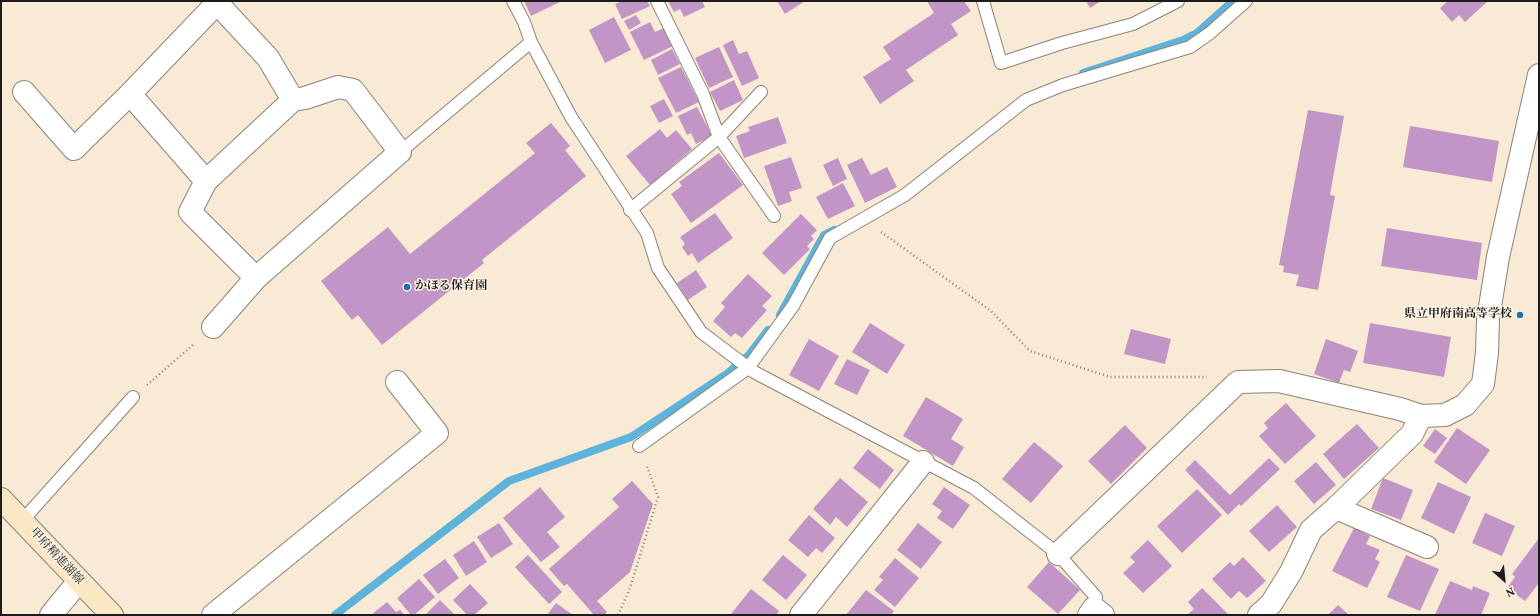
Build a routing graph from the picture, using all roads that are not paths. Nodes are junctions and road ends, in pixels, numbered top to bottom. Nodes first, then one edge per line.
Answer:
1 (513, 1) edge
2 (657, 1) edge
3 (983, 1) edge
4 (1178, 1) edge
5 (1246, 1) edge
6 (218, 2) edge
7 (531, 42) junction
8 (1539, 75) edge
9 (24, 92) dead end
10 (761, 92) dead end
11 (130, 94) junction
12 (293, 100) junction
13 (719, 137) junction
14 (400, 152) junction
15 (206, 182) junction
16 (630, 210) junction
17 (774, 216) dead end
18 (256, 278) junction
19 (213, 327) road end
20 (748, 368) junction
21 (397, 382) dead end
22 (133, 397) road end
23 (1421, 416) junction
24 (639, 446) road end
25 (923, 462) junction
26 (1, 499) edge
27 (1336, 508) junction
28 (22, 521) junction
29 (1428, 547) dead end
30 (1058, 554) junction
31 (79, 581) junction
32 (1096, 613) edge
33 (51, 615) edge
34 (112, 615) edge
35 (213, 615) edge
36 (801, 615) edge
37 (1259, 615) edge

1 - 7 lane
2 - 13 lane
3 - 4 lane
5 - 20 lane
6 - 11 street
6 - 12 street
7 - 14 lane
7 - 16 lane
8 - 23 street
9 - 11 street
10 - 13 lane
11 - 15 street
12 - 14 street
12 - 15 street
13 - 16 lane
13 - 17 lane
14 - 18 street
15 - 18 street
16 - 20 lane
18 - 19 street
20 - 24 lane
20 - 25 lane
21 - 35 street
22 - 28 lane
23 - 27 street
23 - 30 street
25 - 30 lane
25 - 36 street
26 - 28 main road, 甲府精進湖線
27 - 29 street
27 - 37 street
28 - 31 main road, 甲府精進湖線
30 - 32 lane
31 - 33 street
31 - 34 main road, 甲府精進湖線

